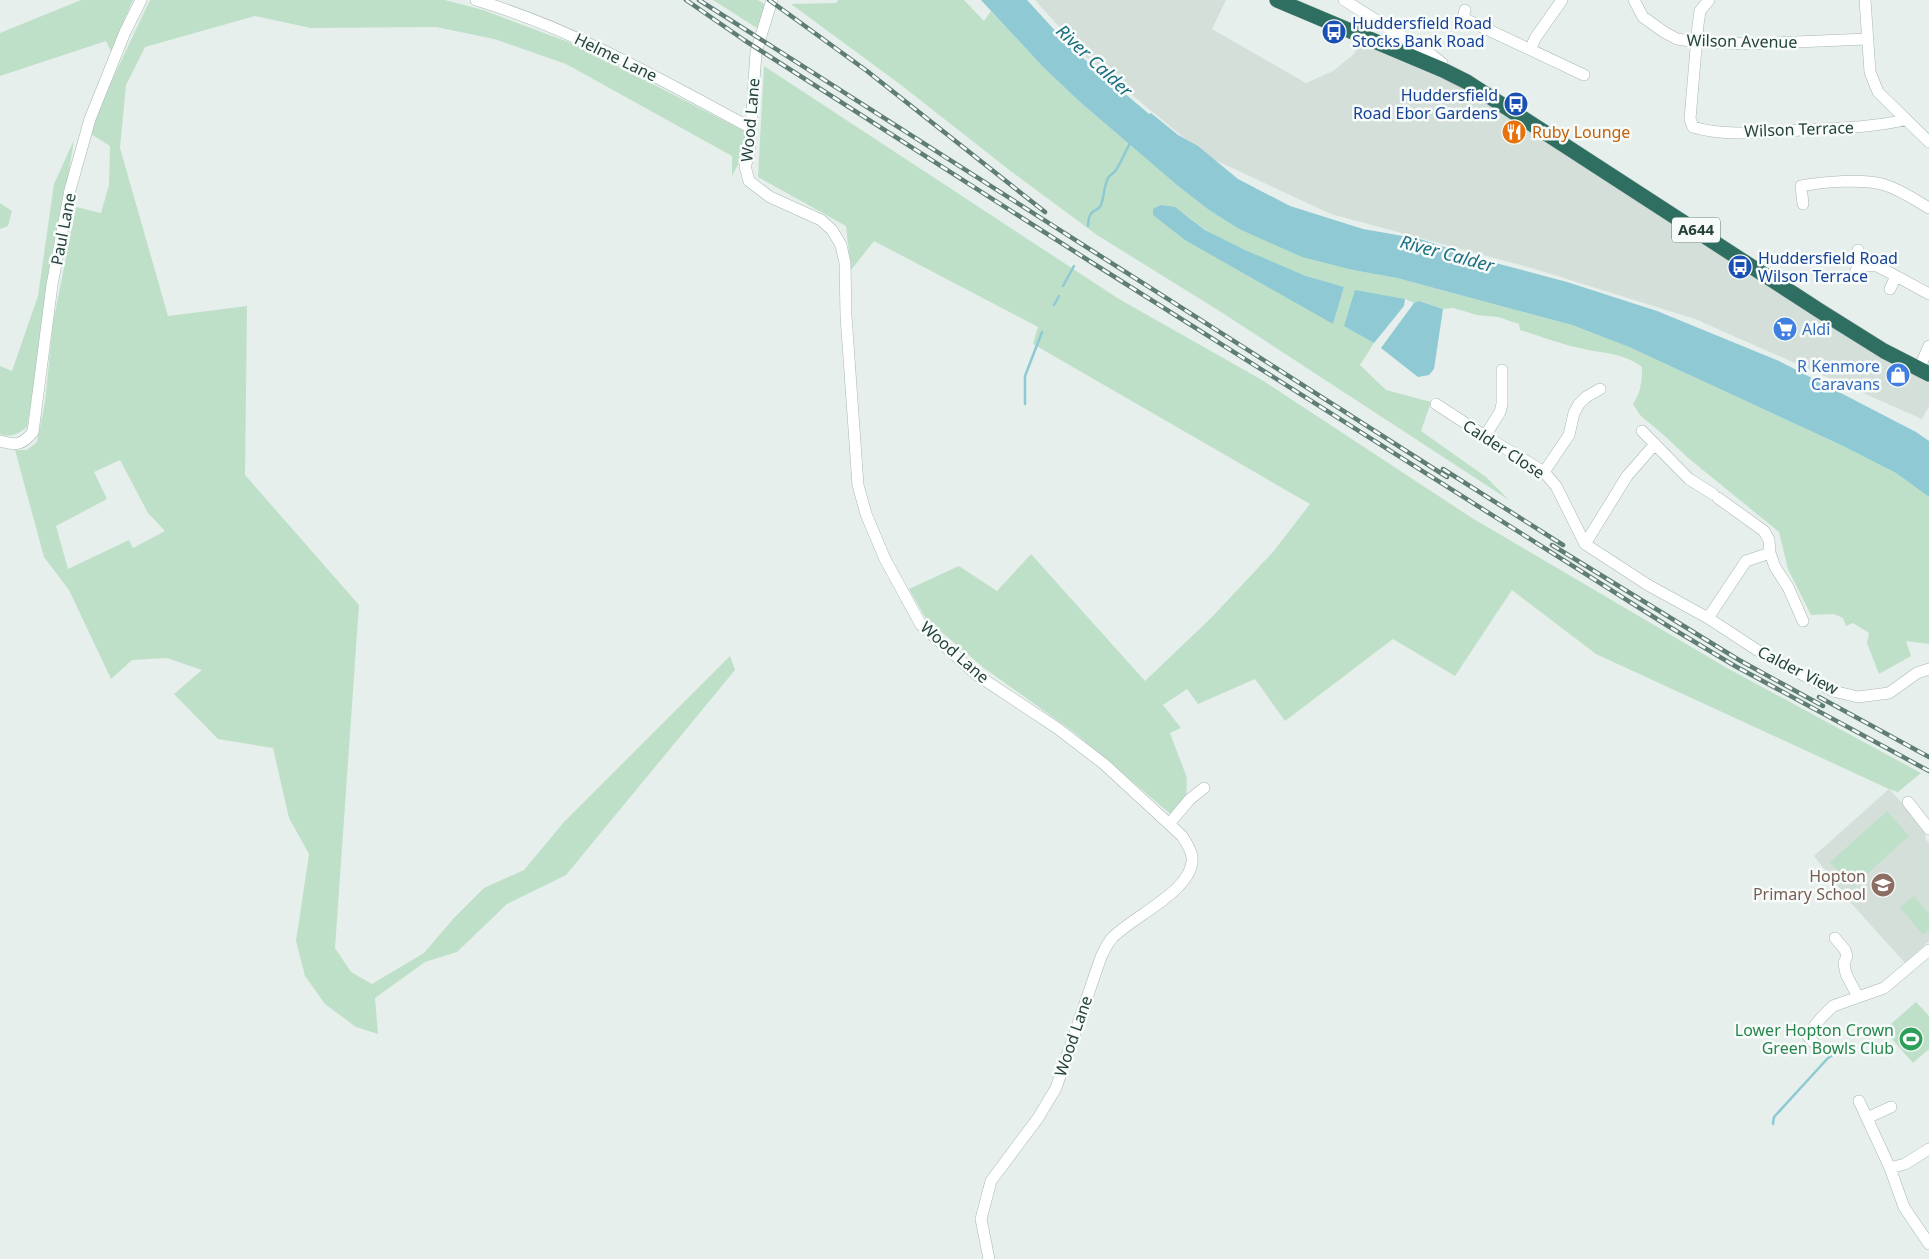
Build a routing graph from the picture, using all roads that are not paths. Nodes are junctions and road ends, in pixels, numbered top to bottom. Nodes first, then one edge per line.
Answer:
1 (141, 0) edge
2 (772, 0) edge
3 (1276, 0) edge
4 (1562, 0) edge
5 (1634, 0) edge
6 (1709, 0) edge
7 (1865, 0) edge
8 (481, 1) edge
9 (1352, 2) edge
10 (1465, 10) dead end
11 (1866, 39) junction
12 (1698, 42) junction
13 (1530, 49) junction
14 (1443, 70) junction
15 (1584, 75) dead end
16 (1904, 120) junction
17 (751, 128) junction
18 (1928, 139) edge
19 (1803, 204) dead end
20 (1929, 208) edge
21 (1858, 250) dead end
22 (1858, 265) junction
23 (1854, 276) dead end
24 (1896, 276) junction
25 (1890, 289) dead end
26 (1929, 294) edge
27 (1929, 346) edge
28 (1502, 370) dead end
29 (1924, 371) edge
30 (1600, 389) dead end
31 (1436, 404) dead end
32 (1642, 431) dead end
33 (1484, 436) junction
34 (0, 441) edge
35 (1655, 444) junction
36 (1544, 472) junction
37 (1585, 544) junction
38 (1770, 554) junction
39 (1708, 618) junction
40 (1803, 621) dead end
41 (1929, 669) edge
42 (1204, 788) dead end
43 (1908, 802) dead end
44 (1170, 824) junction
45 (1929, 829) edge
46 (1834, 938) dead end
47 (1929, 950) edge
48 (1858, 997) junction
49 (1814, 1043) dead end
50 (1858, 1101) dead end
51 (1891, 1107) dead end
52 (1866, 1118) junction
53 (1929, 1149) edge
54 (1890, 1168) junction
55 (1929, 1244) edge
56 (989, 1259) edge

1 - 34 street, Paul Lane
2 - 17 street, Wood Lane
3 - 14 highway, A644
4 - 13 street
5 - 12 street, Wilson Avenue
6 - 12 street
7 - 11 street
8 - 17 street, Helme Lane
9 - 14 street
10 - 13 street
11 - 12 street, Wilson Avenue
11 - 16 street
12 - 16 street, Wilson Terrace
13 - 15 street
14 - 29 highway, A644
16 - 18 street
17 - 44 street, Wood Lane
19 - 20 street
21 - 22 street
22 - 23 street
22 - 24 street
24 - 25 street
24 - 26 street
27 - 29 street
28 - 33 street
30 - 36 street
31 - 33 street, Calder Close
32 - 35 street
33 - 36 street, Calder Close
35 - 37 street
35 - 38 street
36 - 37 street, Calder Close
37 - 39 street, Calder View
38 - 39 street
38 - 40 street
39 - 41 street, Calder View
42 - 44 street
43 - 45 street
44 - 56 street, Wood Lane
46 - 48 street
47 - 48 street
48 - 49 street
50 - 52 street
51 - 52 street
52 - 54 street
53 - 54 street
54 - 55 street

